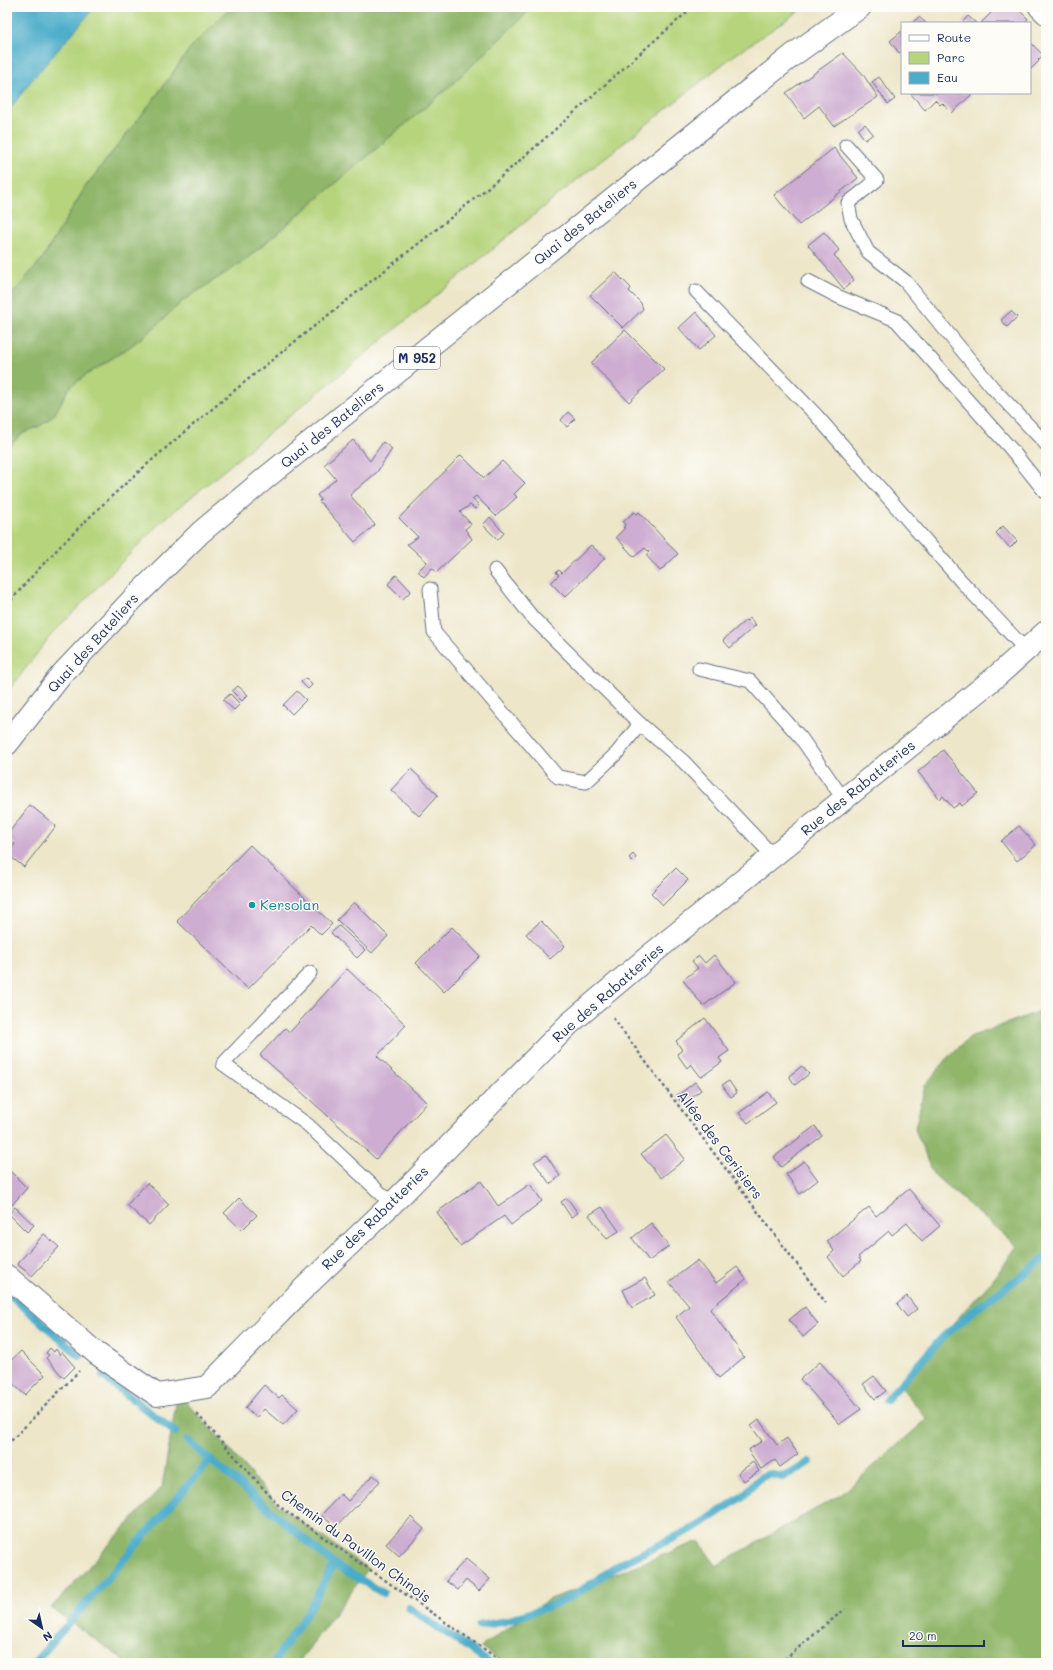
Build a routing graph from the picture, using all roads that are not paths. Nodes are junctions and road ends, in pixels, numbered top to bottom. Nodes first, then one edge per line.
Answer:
1 (860, 7) edge
2 (1040, 7) edge
3 (1046, 13) edge
4 (846, 145) dead end
5 (808, 281) dead end
6 (696, 291) dead end
7 (1046, 444) edge
8 (1046, 492) edge
9 (495, 570) dead end
10 (430, 589) dead end
11 (1046, 632) edge
12 (1026, 650) junction
13 (699, 669) dead end
14 (640, 724) junction
15 (7, 744) edge
16 (844, 800) junction
17 (774, 857) junction
18 (310, 972) dead end
19 (391, 1203) junction
20 (7, 1276) edge

1 - 15 street, Quai des Bateliers / M 952
2 - 3 street
4 - 7 lane
5 - 8 lane
6 - 12 lane
9 - 14 lane
10 - 14 lane
11 - 12 street, Rue des Rabatteries
12 - 16 street, Rue des Rabatteries
13 - 16 lane
14 - 17 lane
16 - 17 street, Rue des Rabatteries
17 - 19 street, Rue des Rabatteries
18 - 19 lane
19 - 20 street, Rue des Rabatteries

